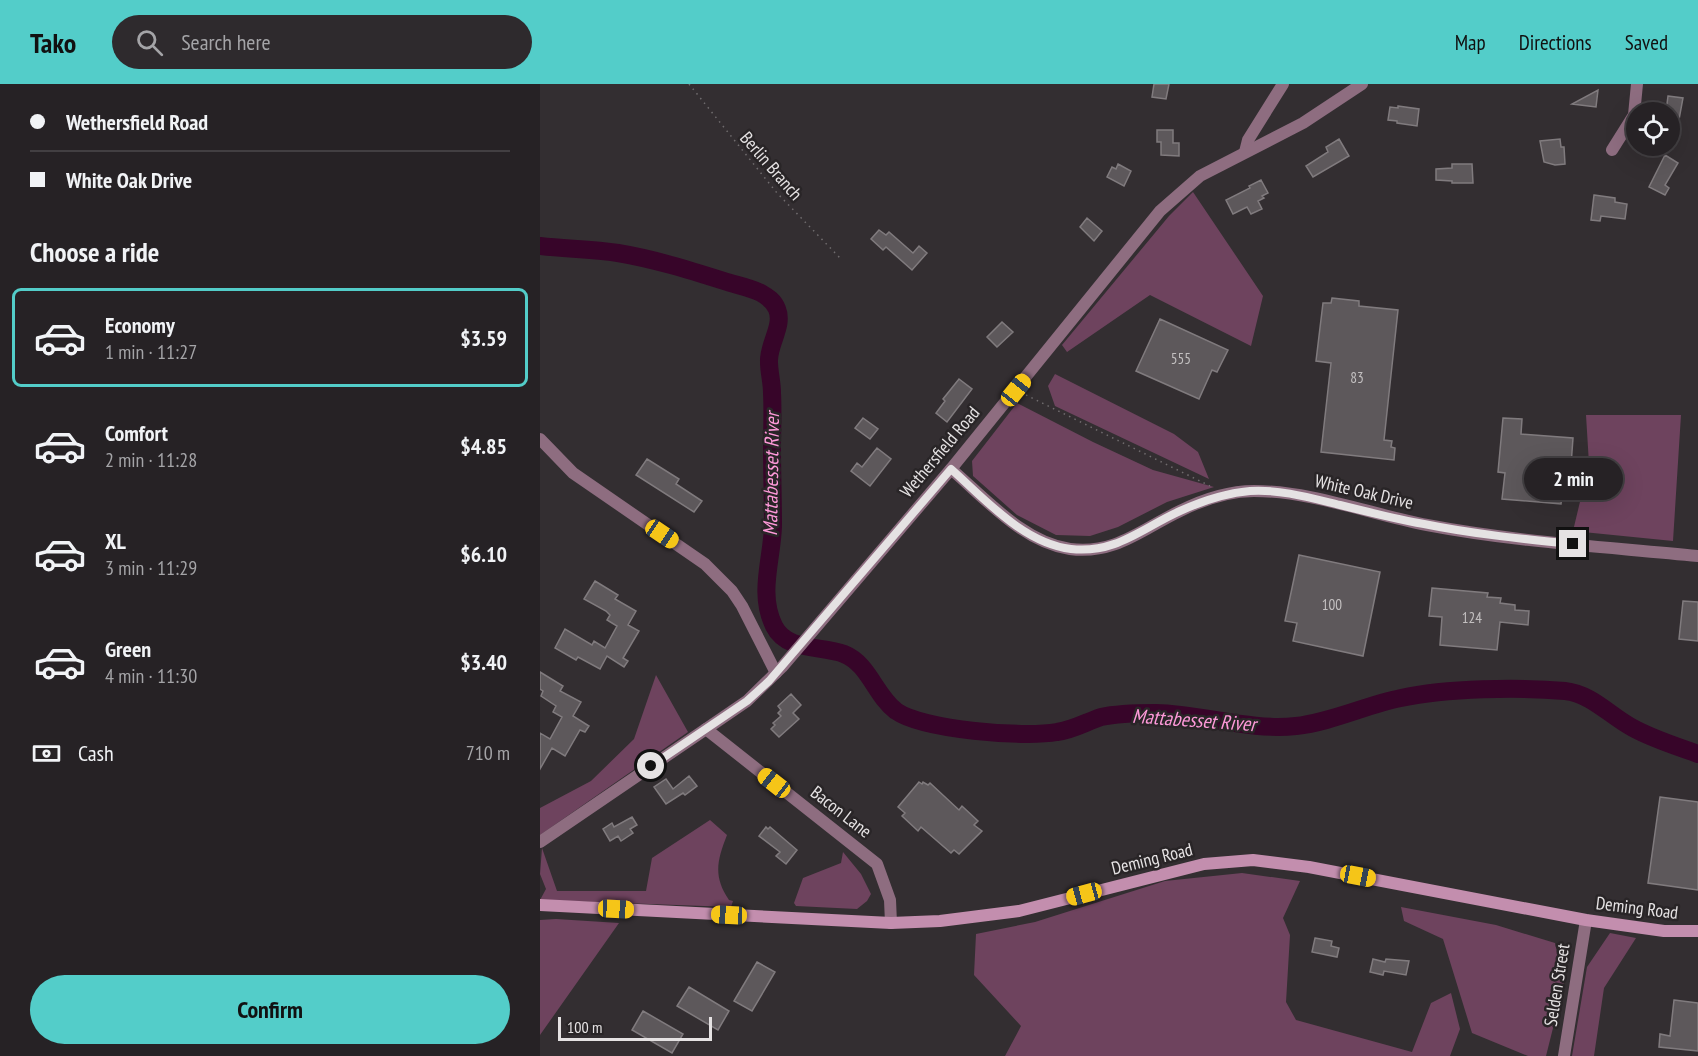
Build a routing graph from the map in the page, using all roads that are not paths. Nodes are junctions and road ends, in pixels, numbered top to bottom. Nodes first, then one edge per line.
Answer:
1 (1283, 84) edge
2 (1362, 84) edge
3 (1637, 84) edge
4 (1612, 150) dead end
5 (1245, 152) junction
6 (540, 439) edge
7 (951, 469) junction
8 (1698, 556) edge
9 (776, 674) junction
10 (706, 729) junction
11 (540, 842) edge
12 (540, 905) edge
13 (1586, 920) junction
14 (891, 923) junction
15 (1698, 931) edge
16 (1564, 1056) edge

1 - 5 street
2 - 5 street, Wethersfield Road
3 - 4 street
5 - 7 street, Wethersfield Road
6 - 9 street
7 - 8 street, White Oak Drive
7 - 9 street, Wethersfield Road
9 - 10 street, Wethersfield Road
10 - 11 street, Wethersfield Road
10 - 14 street, Bacon Lane
12 - 14 main road, Deming Road
13 - 14 main road, Deming Road
13 - 15 main road, Deming Road
13 - 16 street, Selden Street

